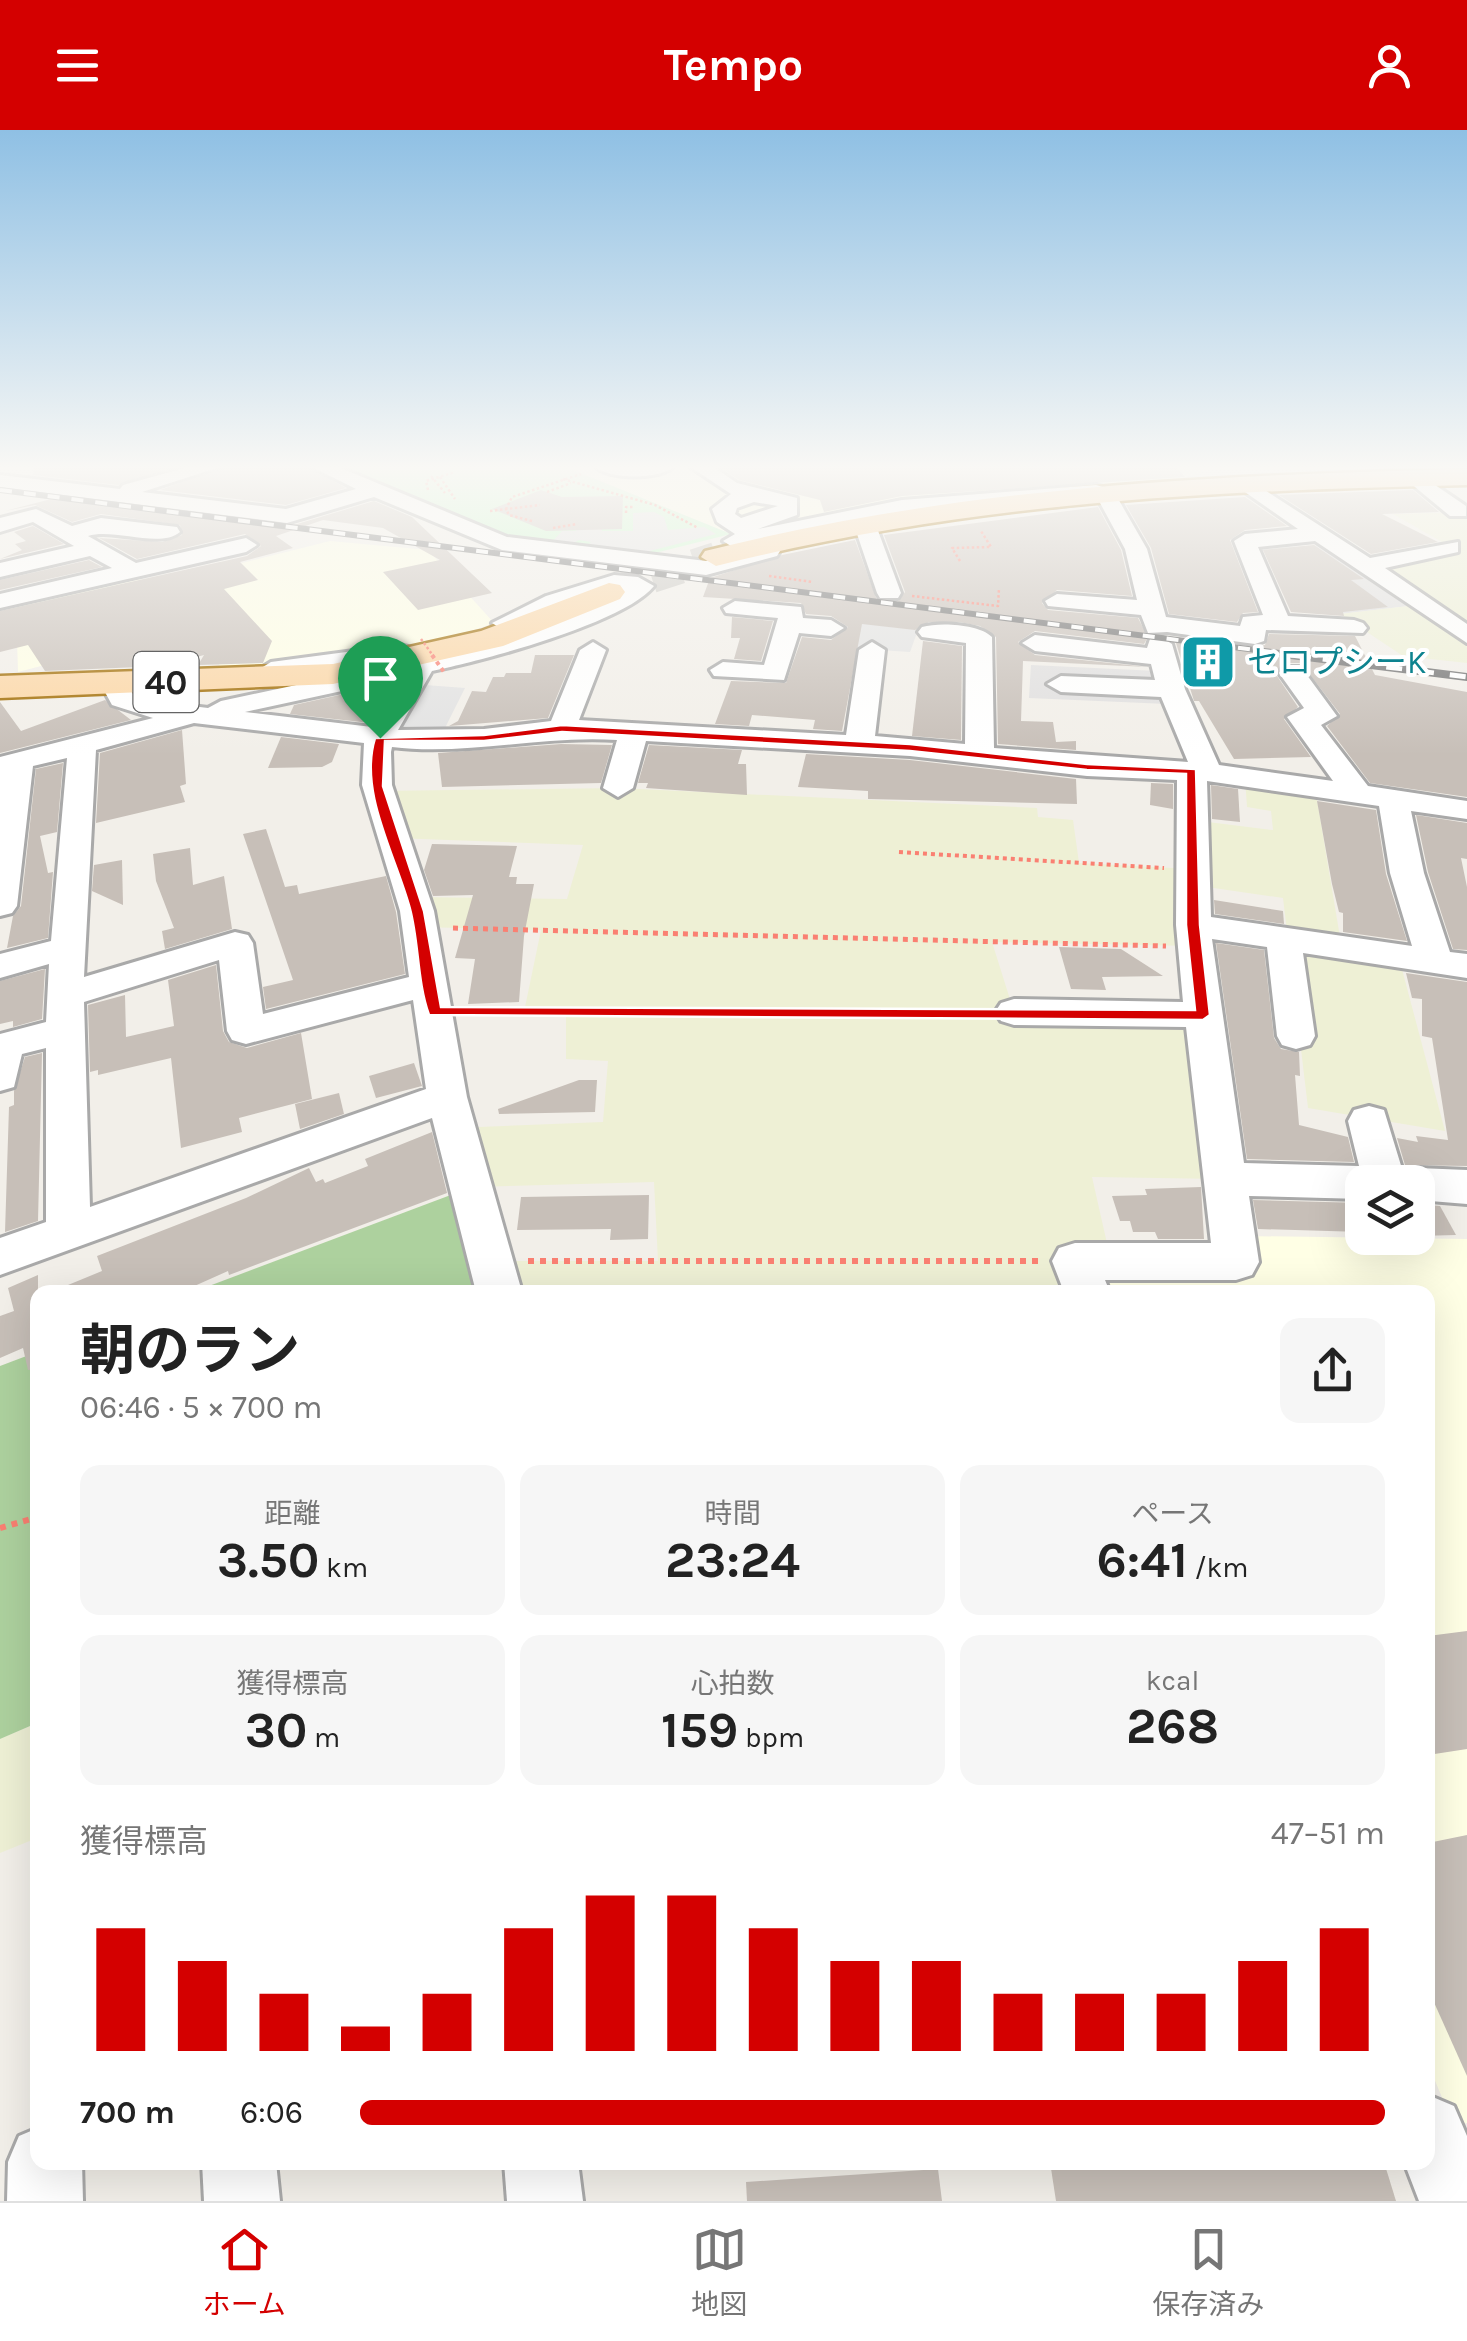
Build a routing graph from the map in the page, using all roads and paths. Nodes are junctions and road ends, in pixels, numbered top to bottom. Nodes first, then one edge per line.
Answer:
1 (32, 563) edge
2 (118, 563) edge
3 (182, 563) edge
4 (878, 563) edge
5 (1139, 563) edge
6 (1254, 563) edge
7 (1366, 563) edge
8 (1377, 563) edge
9 (1370, 565) junction
10 (0, 570) edge
11 (130, 570) junction
12 (999, 588) dead end
13 (608, 592) tunnel mouth
14 (889, 593) joint
15 (0, 601) edge
16 (1057, 601) dead end
17 (735, 608) dead end
18 (1279, 624) junction
19 (788, 625) junction
20 (831, 628) dead end
21 (1354, 628) dead end
22 (931, 632) dead end
23 (1157, 632) junction
24 (1467, 635) edge
25 (1035, 643) dead end
26 (594, 650) dead end
27 (872, 650) dead end
28 (429, 660) junction
29 (332, 674) junction
30 (1306, 679) dead end
31 (127, 683) junction
32 (1061, 684) dead end
33 (0, 688) edge
34 (1171, 689) junction
35 (497, 704) dead end
36 (192, 716) junction
37 (562, 728) junction
38 (634, 732) junction
39 (708, 737) junction
40 (380, 738) junction
41 (484, 738) junction
42 (860, 744) junction
43 (82, 748) junction
44 (980, 756) junction
45 (9, 764) edge
46 (1199, 772) junction
47 (618, 788) dead end
48 (1358, 794) junction
49 (1393, 799) junction
50 (1467, 810) edge
51 (899, 852) dead end
52 (1192, 870) junction
53 (0, 906) edge
54 (420, 927) junction
55 (1194, 936) junction
56 (1284, 941) junction
57 (70, 947) junction
58 (1451, 964) edge
59 (0, 966) edge
60 (432, 998) junction
61 (65, 1012) junction
62 (1014, 1012) joint
63 (1203, 1015) junction
64 (1296, 1036) dead end
65 (0, 1077) edge
66 (447, 1097) junction
67 (1370, 1120) dead end
68 (1380, 1165) edge
69 (1224, 1179) junction
70 (1345, 1183) edge
71 (1435, 1185) edge
72 (1467, 1187) edge
73 (68, 1231) junction
74 (0, 1258) edge
75 (496, 1277) edge
76 (1081, 1277) edge
77 (30, 1519) edge
78 (0, 1528) edge
79 (1435, 2149) edge
80 (45, 2170) edge
81 (240, 2170) edge
82 (542, 2170) edge
83 (45, 2201) edge
84 (242, 2201) edge
85 (544, 2201) edge
86 (1456, 2201) edge

1 - 10 street
2 - 11 street
3 - 11 street
4 - 14 street
5 - 23 street
6 - 18 street
7 - 9 street
8 - 9 street
9 - 24 street
11 - 15 street
12 - 14 path
13 - 29 main road, 40
16 - 23 street
17 - 19 street
18 - 21 street
18 - 23 street
19 - 20 street
19 - 39 street
22 - 44 street
23 - 25 street
23 - 34 street
26 - 37 street
27 - 42 street
28 - 31 street
28 - 36 street
28 - 40 street
29 - 31 main road, 40
29 - 36 street
30 - 48 street
31 - 33 main road, 40
31 - 36 street
32 - 34 street
34 - 46 street
35 - 41 street
36 - 40 street
36 - 43 street
37 - 38 street
37 - 41 street
38 - 39 street
38 - 47 street
39 - 42 street
40 - 41 street
40 - 54 street
42 - 44 street
43 - 45 street
43 - 57 street
44 - 46 street
45 - 53 street
46 - 48 street
46 - 52 street
48 - 49 street
49 - 50 street
49 - 58 street
51 - 52 path
52 - 55 street
54 - 55 path
54 - 60 street
55 - 56 street
55 - 63 street
56 - 58 street
56 - 64 street
57 - 59 street
57 - 61 street
60 - 61 street
60 - 62 path
60 - 66 street
61 - 65 street
61 - 73 street
62 - 63 street
63 - 69 street
66 - 73 street
66 - 75 street
67 - 68 street
69 - 70 street
69 - 76 street
71 - 72 street
73 - 74 street
75 - 76 path
77 - 78 path
79 - 86 street
80 - 83 street
81 - 84 street
82 - 85 street

